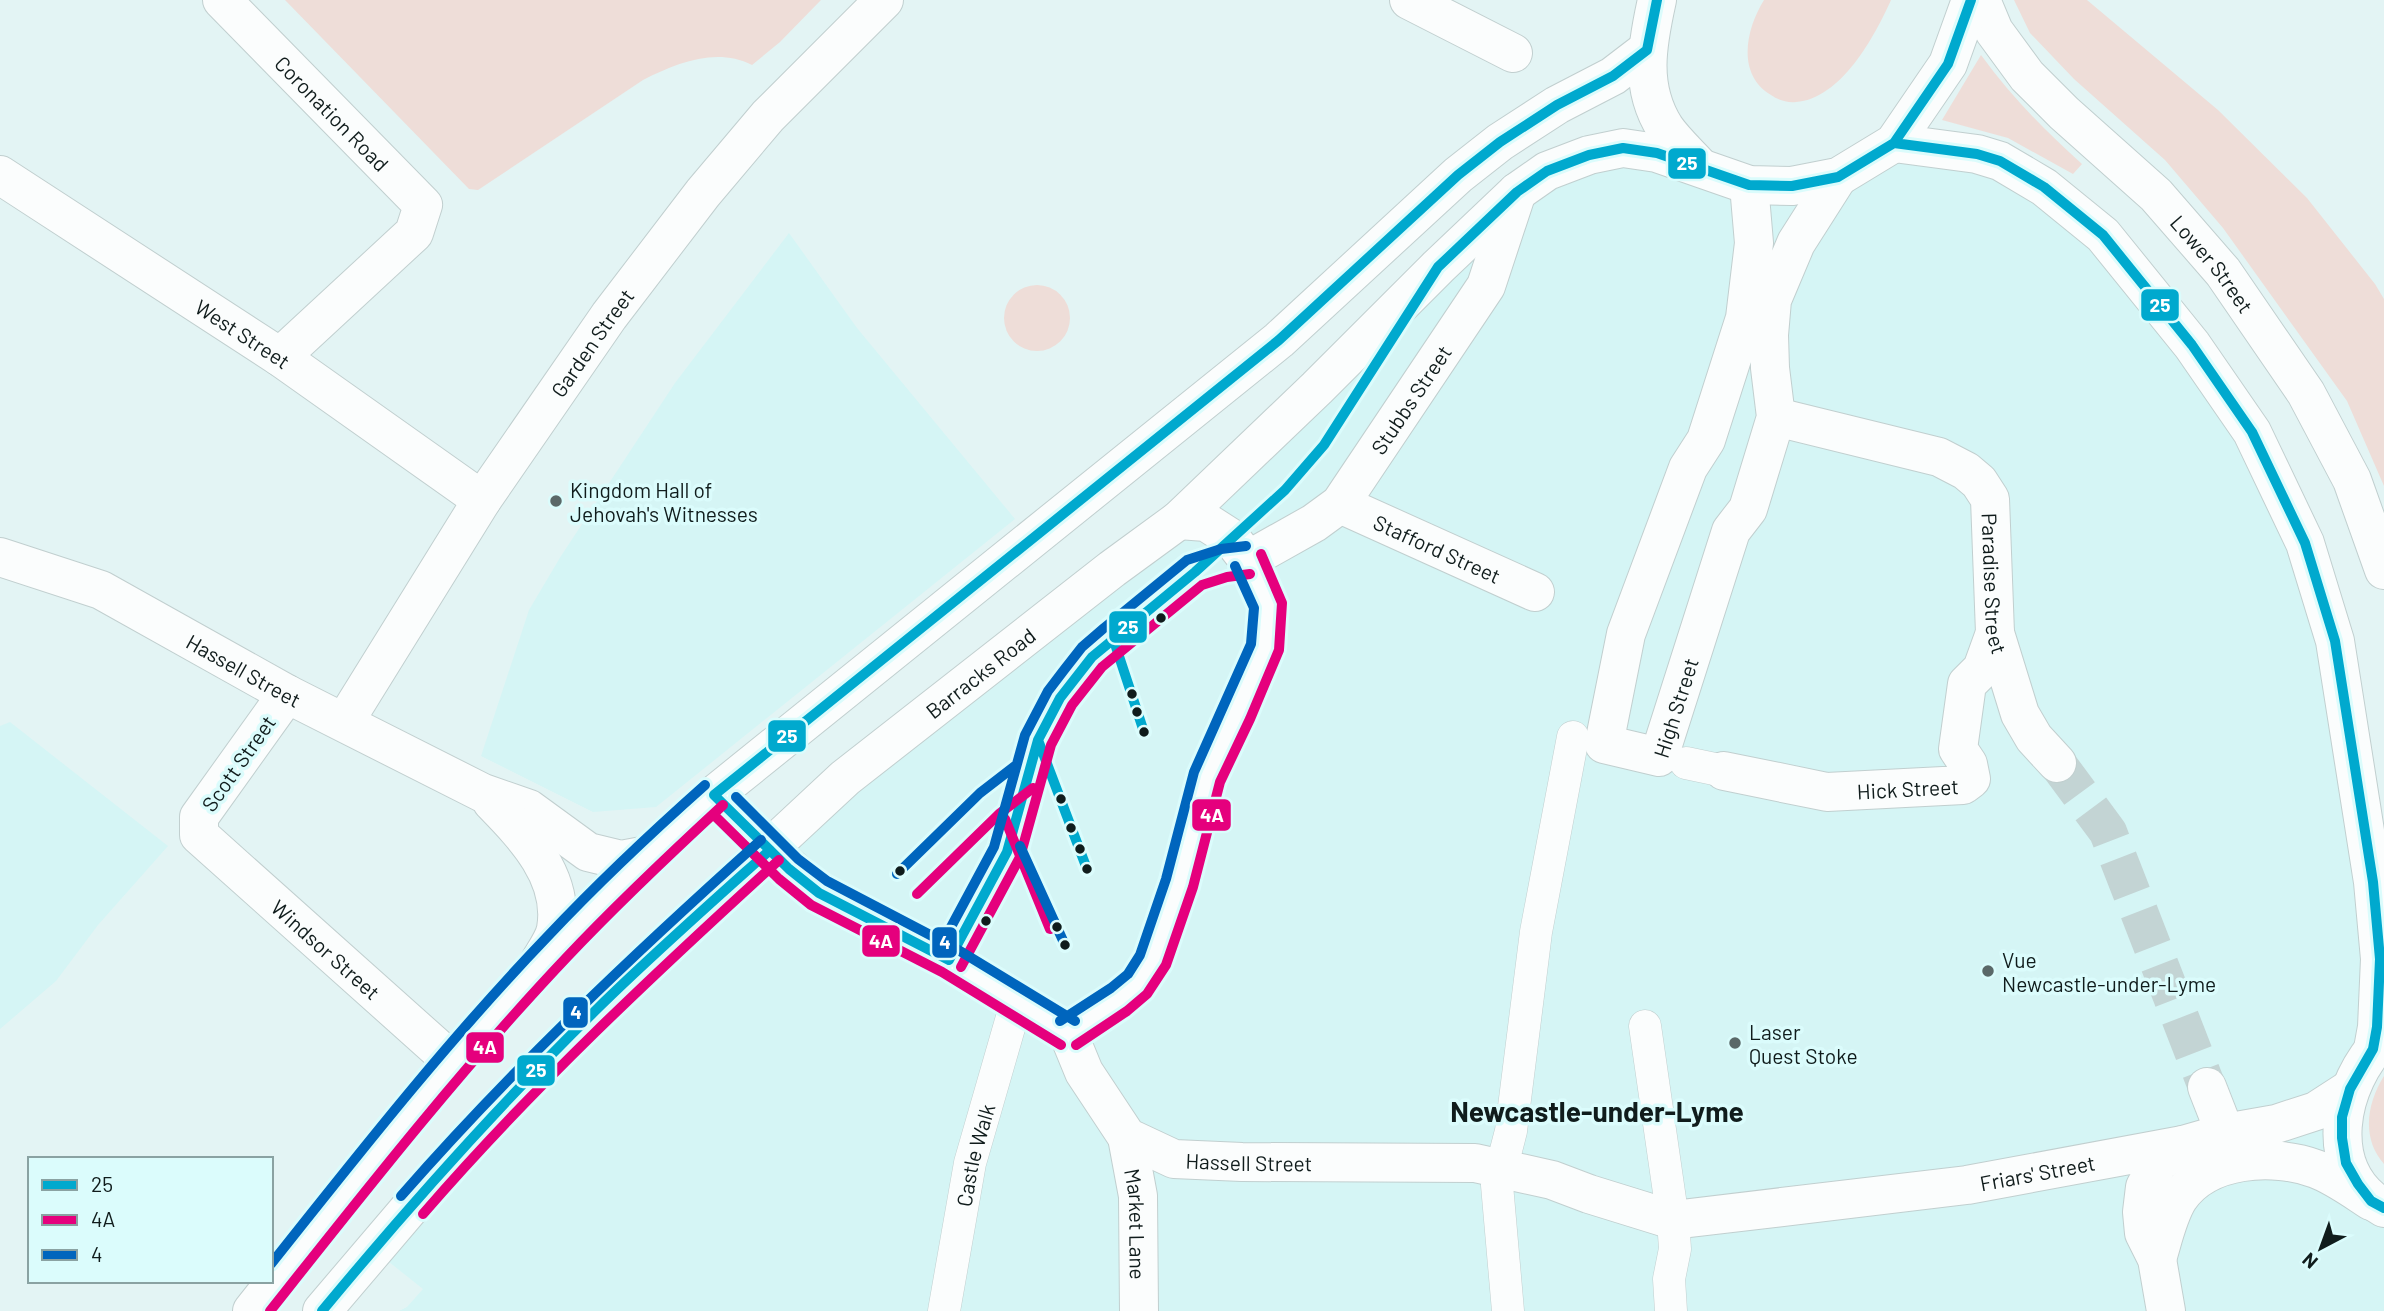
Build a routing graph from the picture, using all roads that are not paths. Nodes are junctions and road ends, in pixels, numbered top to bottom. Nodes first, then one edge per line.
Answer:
1 (222, 0) edge
2 (884, 0) edge
3 (1657, 0) edge
4 (1971, 0) edge
5 (1981, 0) edge
6 (1420, 3) edge
7 (1647, 50) junction
8 (1513, 53) dead end
9 (1894, 143) junction
10 (1699, 167) junction
11 (0, 175) edge
12 (1838, 177) junction
13 (1749, 185) junction
14 (1517, 192) junction
15 (280, 357) junction
16 (1776, 417) junction
17 (482, 500) junction
18 (1340, 504) junction
19 (1179, 520) junction
20 (0, 557) edge
21 (1248, 560) junction
22 (2384, 570) edge
23 (1535, 592) dead end
24 (1995, 633) junction
25 (287, 694) junction
26 (345, 722) junction
27 (1573, 737) dead end
28 (1686, 763) dead end
29 (2057, 763) tunnel mouth
30 (1724, 771) joint
31 (484, 793) junction
32 (714, 795) junction
33 (199, 835) joint
34 (770, 850) junction
35 (648, 855) junction
36 (534, 971) junction
37 (1017, 1000) junction
38 (1645, 1026) dead end
39 (1068, 1033) junction
40 (2378, 1044) edge
41 (454, 1063) junction
42 (2207, 1087) tunnel mouth
43 (2350, 1089) junction
44 (2225, 1133) junction
45 (1127, 1137) junction
46 (2183, 1145) junction
47 (1500, 1167) junction
48 (2378, 1205) edge
49 (1714, 1216) joint
50 (1673, 1220) junction
51 (2157, 1259) junction
52 (252, 1311) edge
53 (323, 1311) edge
54 (944, 1311) edge
55 (1139, 1311) edge
56 (1508, 1311) edge
57 (1671, 1311) edge
58 (2166, 1311) edge

1 - 15 main road, Coronation Road
2 - 17 main road, Garden Street
3 - 7 main road
4 - 9 main road
5 - 22 main road, Lower Street
6 - 8 main road
7 - 10 main road
7 - 32 main road
9 - 12 main road
9 - 40 main road
10 - 13 main road, Barracks Road
10 - 14 main road, Barracks Road
11 - 15 main road, West Street
12 - 13 main road, Barracks Road
12 - 16 main road, High Street
13 - 16 main road, High Street
14 - 18 main road, Stubbs Street
14 - 19 main road, Barracks Road
15 - 17 main road, West Street
16 - 24 main road, Paradise Street
17 - 26 main road, Garden Street
18 - 21 main road, Stubbs Street
18 - 23 main road, Stafford Street
19 - 21 main road
19 - 34 main road, Barracks Road
20 - 25 main road, Hassell Street
21 - 39 main road
24 - 29 main road, Paradise Street
24 - 30 main road, Hick Street
25 - 26 main road, Hassell Street
25 - 33 main road, Scott Street
26 - 31 main road, Hassell Street
27 - 47 street
28 - 30 street, Hick Street
31 - 35 main road, Hassell Street
31 - 36 main road, Hassell Street
32 - 34 main road
32 - 35 main road
33 - 41 main road, Windsor Street
34 - 37 main road
34 - 53 main road, Barracks Road
35 - 36 main road
36 - 41 main road
37 - 39 main road
37 - 54 street, Castle Walk
38 - 50 street
39 - 45 main road
40 - 43 main road
41 - 52 main road
42 - 44 main road
43 - 44 main road, Friars' Street
43 - 48 main road
44 - 46 main road, Friars' Street
45 - 47 main road, Hassell Street
45 - 55 main road, Market Lane
46 - 49 main road, Friars' Street
46 - 51 main road
47 - 50 main road, Hassell Street
47 - 56 street
48 - 51 main road
49 - 50 main road, Hassell Street
50 - 57 street
51 - 58 main road

